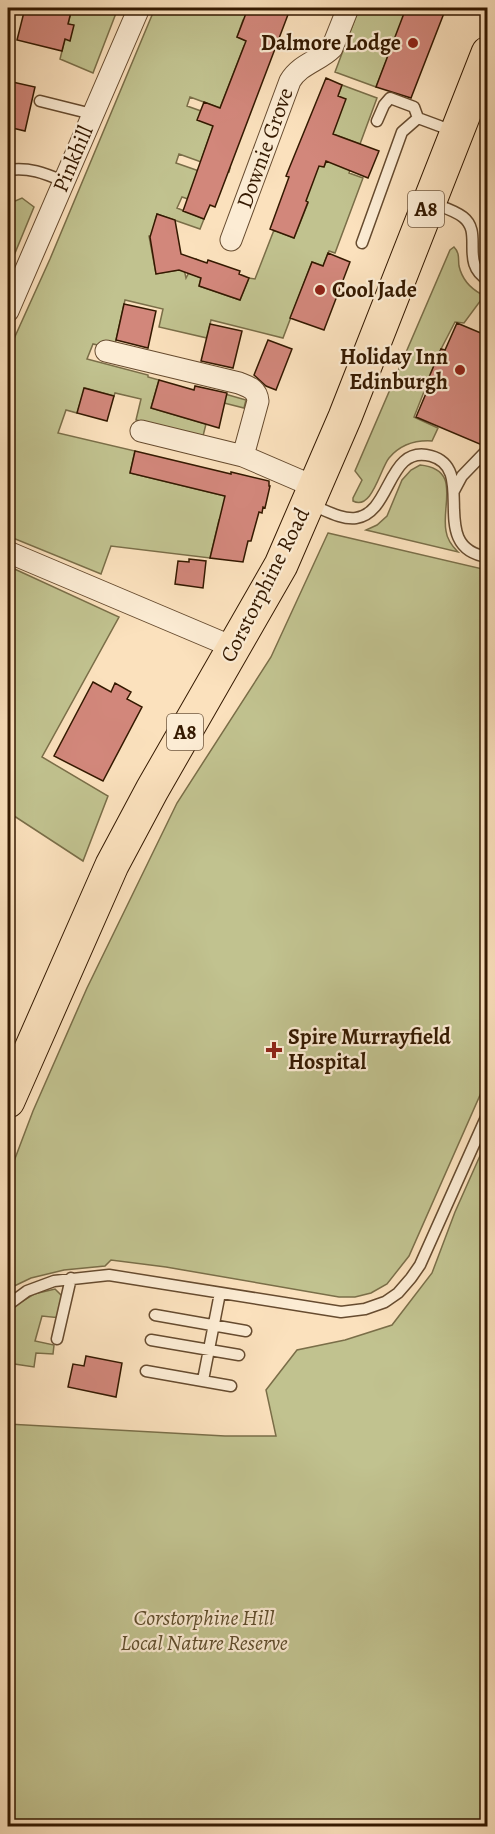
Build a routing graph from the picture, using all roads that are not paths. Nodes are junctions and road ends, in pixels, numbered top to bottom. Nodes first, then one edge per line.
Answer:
1 (139, 8) edge
2 (348, 8) edge
3 (488, 53) edge
4 (40, 101) dead end
5 (92, 114) junction
6 (418, 118) junction
7 (377, 121) dead end
8 (456, 133) junction
9 (8, 170) edge
10 (63, 181) junction
11 (429, 202) junction
12 (231, 240) dead end
13 (362, 243) dead end
14 (488, 280) edge
15 (8, 311) edge
16 (106, 351) dead end
17 (141, 431) dead end
18 (488, 449) edge
19 (243, 456) junction
20 (454, 492) junction
21 (311, 495) junction
22 (8, 552) edge
23 (488, 557) edge
24 (235, 648) junction
25 (8, 1101) edge
26 (488, 1113) edge
27 (71, 1278) junction
28 (220, 1293) junction
29 (8, 1305) edge
30 (155, 1315) dead end
31 (213, 1326) junction
32 (246, 1331) dead end
33 (57, 1339) dead end
34 (151, 1340) dead end
35 (208, 1350) junction
36 (239, 1355) dead end
37 (146, 1371) dead end
38 (203, 1380) junction
39 (231, 1386) dead end

1 - 5 street, Pinkhill
2 - 12 street, Downie Grove
3 - 8 main road, Corstorphine Road / A8
4 - 5 lane
5 - 10 street, Pinkhill
6 - 7 lane
6 - 8 lane
6 - 13 lane
8 - 11 main road, Corstorphine Road / A8
9 - 10 lane
10 - 15 street, Pinkhill
11 - 14 lane
11 - 21 main road, Corstorphine Road / A8
16 - 19 street
17 - 19 street
18 - 20 lane
19 - 21 street
20 - 21 lane
20 - 23 lane
21 - 24 main road, Corstorphine Road / A8
22 - 24 street
24 - 25 main road, Corstorphine Road / A8
26 - 28 lane
27 - 28 lane
27 - 29 lane
27 - 33 lane
28 - 31 lane
30 - 31 lane
31 - 32 lane
31 - 35 lane
34 - 35 lane
35 - 36 lane
35 - 38 lane
37 - 38 lane
38 - 39 lane

